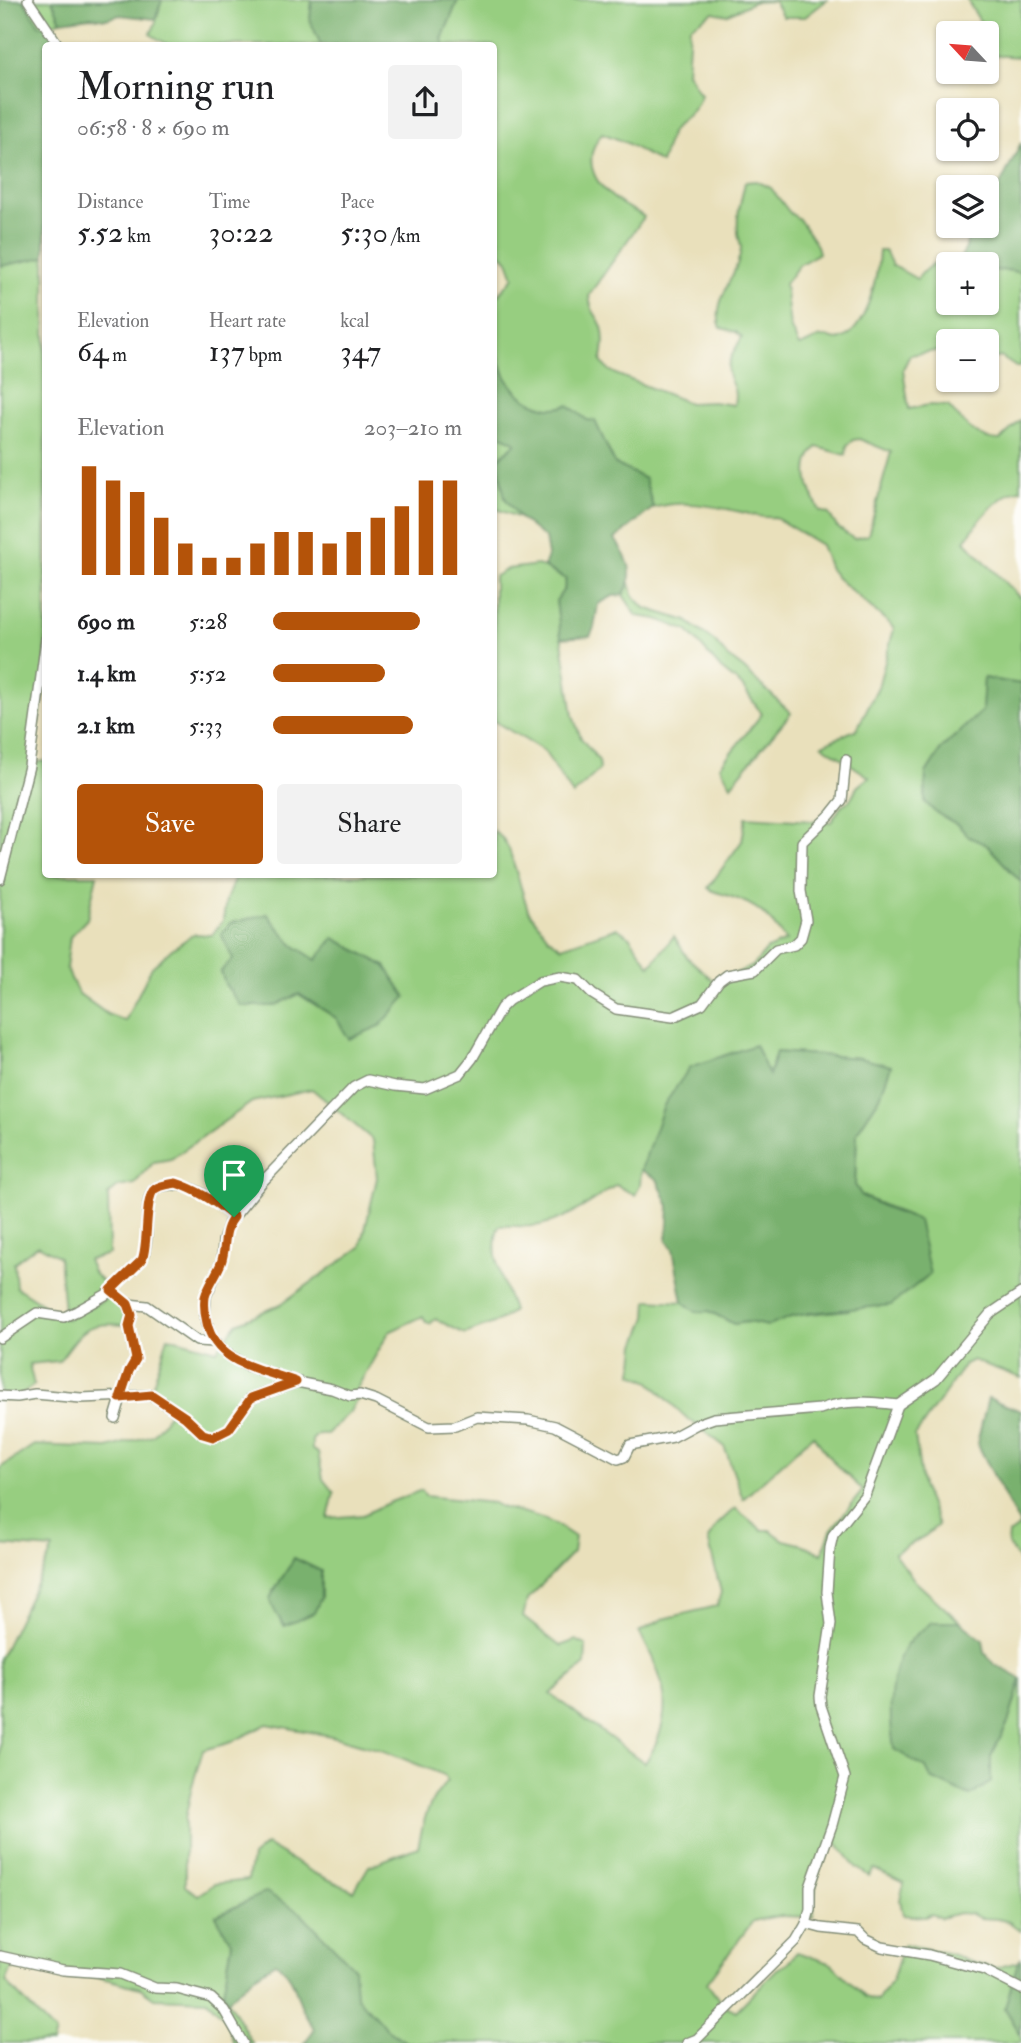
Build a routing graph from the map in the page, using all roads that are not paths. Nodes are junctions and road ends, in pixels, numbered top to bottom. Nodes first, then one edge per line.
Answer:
1 (27, 0) edge
2 (56, 42) edge
3 (42, 669) edge
4 (846, 760) dead end
5 (0, 879) edge
6 (234, 1217) junction
7 (111, 1290) junction
8 (1021, 1293) edge
9 (128, 1304) junction
10 (0, 1338) edge
11 (215, 1342) junction
12 (296, 1382) junction
13 (0, 1396) edge
14 (120, 1398) junction
15 (898, 1405) junction
16 (115, 1418) dead end
17 (806, 1924) junction
18 (0, 1956) edge
19 (1021, 1989) edge
20 (243, 2043) edge
21 (687, 2043) edge

1 - 2 street
3 - 5 street
4 - 6 street
6 - 7 street
6 - 11 street
7 - 9 street
7 - 10 street
8 - 15 street
9 - 11 street
9 - 14 street
11 - 12 street
12 - 14 street
12 - 15 street
13 - 14 street
14 - 16 street
15 - 17 street
17 - 19 street
17 - 21 street
18 - 20 street

